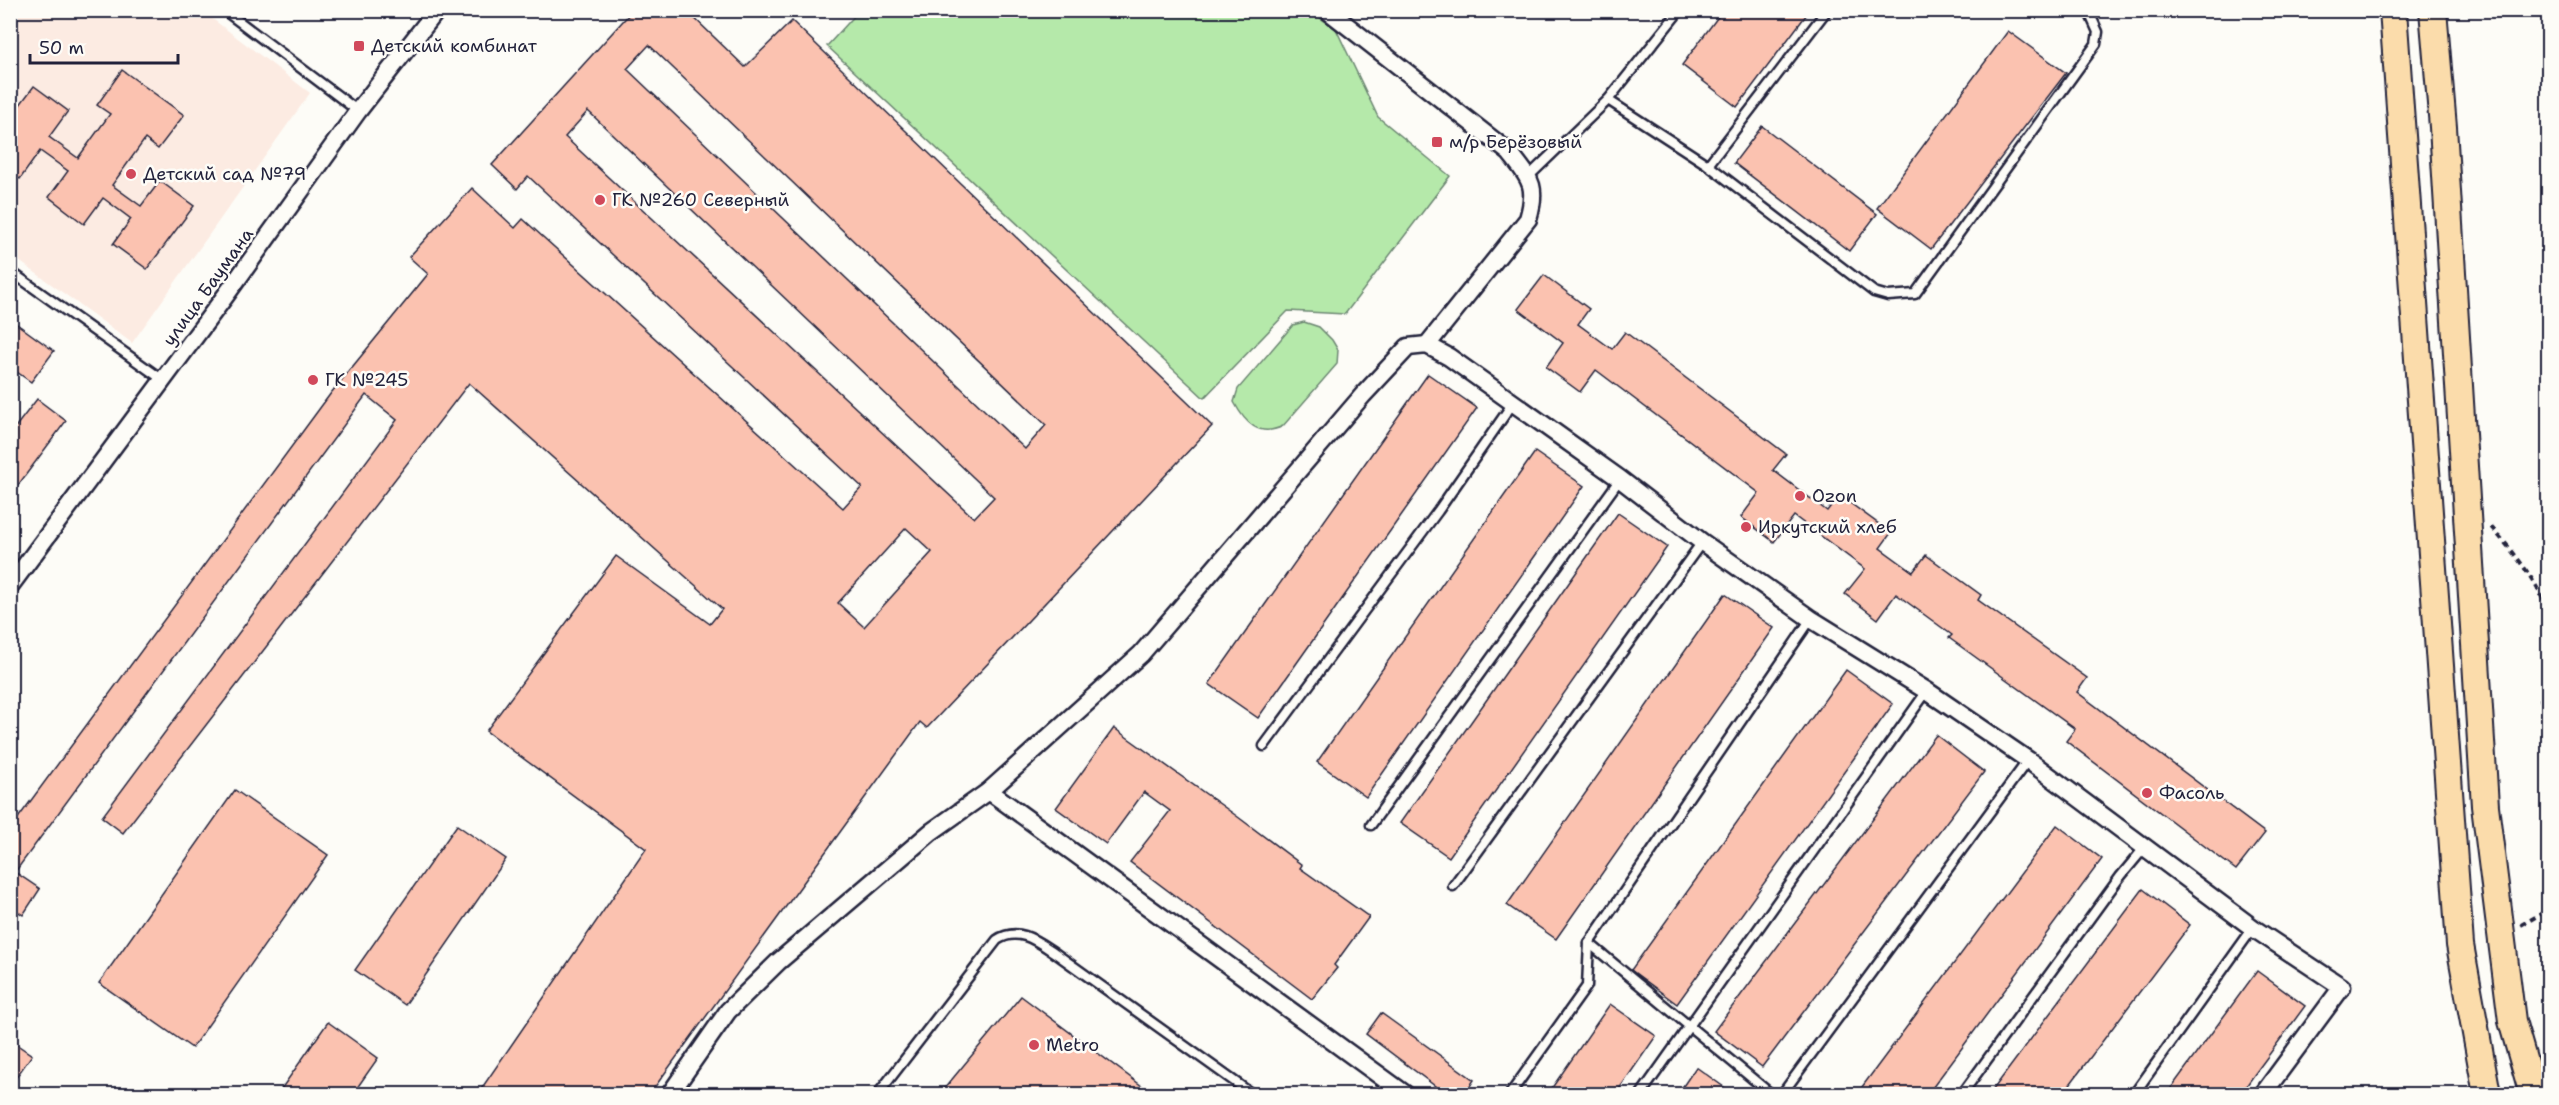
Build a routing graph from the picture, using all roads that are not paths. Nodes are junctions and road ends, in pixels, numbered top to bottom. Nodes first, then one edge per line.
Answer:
1 (224, 10) edge
2 (437, 10) edge
3 (1327, 10) edge
4 (1680, 10) edge
5 (1827, 10) edge
6 (2088, 10) edge
7 (2393, 10) edge
8 (2433, 10) edge
9 (1608, 100) junction
10 (358, 111) junction
11 (1708, 165) junction
12 (1528, 177) junction
13 (10, 271) edge
14 (1426, 345) junction
15 (163, 380) junction
16 (1513, 403) junction
17 (1620, 479) junction
18 (1701, 542) junction
19 (10, 586) edge
20 (1811, 619) junction
21 (1927, 690) junction
22 (1264, 746) dead end
23 (2028, 760) junction
24 (989, 791) junction
25 (1371, 825) dead end
26 (2145, 847) junction
27 (1453, 886) dead end
28 (2253, 928) junction
29 (1589, 943) junction
30 (1688, 1027) junction
31 (670, 1095) edge
32 (878, 1095) edge
33 (1252, 1095) edge
34 (1405, 1095) edge
35 (1510, 1095) edge
36 (1641, 1095) edge
37 (1771, 1095) edge
38 (1782, 1095) edge
39 (1962, 1095) edge
40 (2134, 1095) edge
41 (2263, 1095) edge
42 (2487, 1095) edge
43 (2533, 1095) edge

1 - 10 lane
2 - 10 street, улица Баумана
3 - 12 street
4 - 9 lane
5 - 11 lane
6 - 11 lane
7 - 42 main road
8 - 43 main road
9 - 11 lane
9 - 12 lane
10 - 15 street, улица Баумана
12 - 14 street
13 - 15 lane
14 - 16 street
14 - 24 street
15 - 19 street, улица Баумана
16 - 17 street
16 - 22 lane
17 - 18 street
17 - 25 lane
18 - 20 street
18 - 27 lane
20 - 21 street
20 - 29 lane
21 - 23 street
21 - 30 lane
23 - 26 street
23 - 38 lane
24 - 31 street
24 - 34 street
26 - 28 street
26 - 39 lane
28 - 40 lane
28 - 41 street
29 - 30 lane
29 - 35 lane
30 - 36 lane
30 - 37 lane
32 - 33 lane

